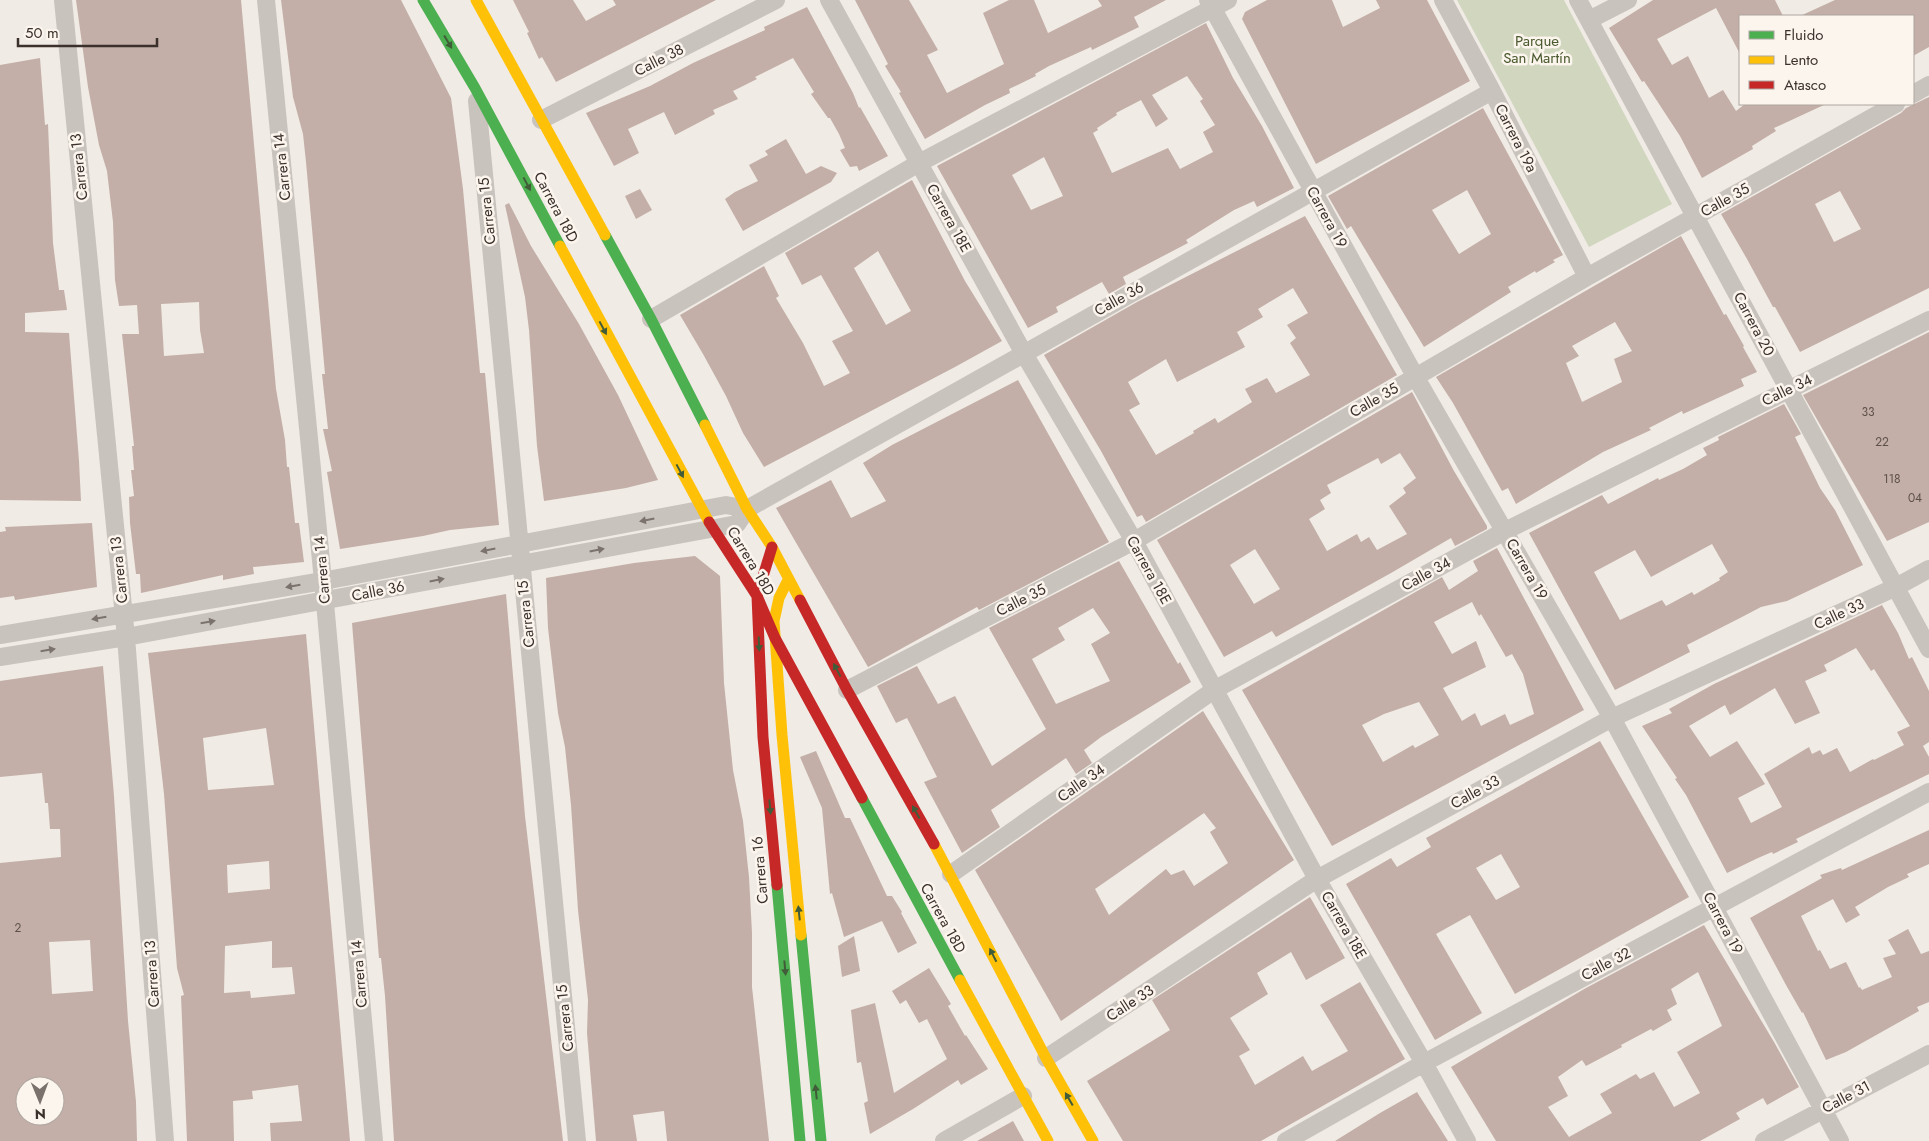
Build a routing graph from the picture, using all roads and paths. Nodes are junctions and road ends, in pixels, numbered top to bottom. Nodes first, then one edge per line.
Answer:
1 (63, 0) edge
2 (266, 0) edge
3 (423, 0) edge
4 (476, 0) edge
5 (776, 0) edge
6 (829, 0) edge
7 (1228, 0) edge
8 (1443, 0) edge
9 (1578, 0) edge
10 (1628, 0) edge
11 (1210, 4) edge
12 (1589, 20) junction
13 (1929, 85) edge
14 (475, 88) junction
15 (1492, 91) junction
16 (1914, 93) edge
17 (1894, 105) edge
18 (541, 120) junction
19 (919, 163) junction
20 (1313, 191) junction
21 (1695, 217) junction
22 (1587, 277) junction
23 (651, 319) junction
24 (1929, 320) edge
25 (1023, 352) junction
26 (1415, 376) junction
27 (1789, 390) junction
28 (747, 509) junction
29 (700, 510) junction
30 (713, 528) junction
31 (1505, 531) junction
32 (1134, 541) junction
33 (520, 544) junction
34 (772, 547) junction
35 (521, 564) junction
36 (1929, 569) edge
37 (788, 580) junction
38 (323, 581) junction
39 (1896, 587) junction
40 (757, 596) junction
41 (325, 601) junction
42 (124, 614) junction
43 (0, 635) edge
44 (126, 637) junction
45 (775, 638) junction
46 (1929, 649) edge
47 (0, 657) edge
48 (848, 690) junction
49 (1214, 690) junction
50 (1612, 718) junction
51 (1929, 792) edge
52 (951, 874) junction
53 (1317, 879) junction
54 (1714, 906) junction
55 (1929, 1054) edge
56 (1046, 1058) junction
57 (1424, 1063) junction
58 (1024, 1096) junction
59 (1823, 1109) junction
60 (165, 1141) edge
61 (374, 1141) edge
62 (577, 1141) edge
63 (800, 1141) edge
64 (821, 1141) edge
65 (944, 1141) edge
66 (1048, 1141) edge
67 (1092, 1141) edge
68 (1286, 1141) edge
69 (1467, 1141) edge
70 (1764, 1141) edge
71 (1840, 1141) edge

1 - 42 street, Carrera 13
2 - 38 street, Carrera 14
3 -> 14 main road, Carrera 18D
4 - 18 main road, Carrera 18D
5 - 18 street, Calle 38
6 - 19 street, Carrera 18E
7 - 11 street
8 - 15 street, Carrera 19a
9 - 12 street, Carrera 20
10 - 12 street
11 - 19 street
11 - 20 street, Carrera 19
12 - 21 street, Carrera 20
13 - 16 street
14 -> 29 main road, Carrera 18D
14 - 33 street, Carrera 15
15 - 20 street, Calle 36
15 - 22 street, Carrera 19a
17 - 21 street, Calle 35
18 - 23 main road, Carrera 18D
19 - 23 street
19 - 25 street, Carrera 18E
20 - 25 street, Calle 36
20 - 26 street, Carrera 19
21 - 22 street, Calle 35
21 - 27 street, Carrera 20
22 - 26 street, Calle 35
23 - 28 main road, Carrera 18D
24 - 27 street, Calle 34
25 - 28 street, Calle 36
25 - 32 street, Carrera 18E
26 - 31 street, Carrera 19
26 - 32 street, Calle 35
27 - 31 street, Calle 34
27 - 39 street, Carrera 20
28 - 29 street, Calle 36
28 - 30 street, Calle 36
28 - 34 main road, Carrera 18D
29 - 30 main road, Carrera 18D
29 -> 33 street, Calle 36
35 -> 30 street, Calle 36
30 - 40 main road, Carrera 18D
31 - 49 street, Calle 34
31 - 50 street, Carrera 19
32 - 48 street, Calle 35
32 - 49 street, Carrera 18E
33 - 35 street, Carrera 15
33 -> 38 street, Calle 36
34 - 37 main road, Carrera 18D
34 - 40 main road
41 -> 35 street, Calle 36
35 - 62 street, Carrera 15
36 - 39 street, Calle 33
37 - 45 main road
48 -> 37 main road, Carrera 18D
38 - 41 street, Carrera 14
38 -> 42 street, Calle 36
39 - 46 street, Carrera 20
39 - 50 street, Calle 33
40 - 45 main road, Carrera 18D
40 -> 63 main road, Carrera 16
44 -> 41 street, Calle 36
41 - 61 street, Carrera 14
42 -> 43 street, Calle 36
42 - 44 street, Carrera 13
47 -> 44 street, Calle 36
44 - 60 street, Carrera 13
45 - 58 main road, Carrera 18D
64 -> 45 main road
52 -> 48 main road, Carrera 18D
49 - 52 street, Calle 34
49 - 53 street, Carrera 18E
50 - 53 street, Calle 33
50 - 54 street, Carrera 19
51 - 54 street, Calle 32
56 -> 52 main road, Carrera 18D
53 - 56 street, Calle 33
53 - 57 street, Carrera 18E
54 - 57 street, Calle 32
54 - 59 street, Carrera 19
55 - 59 street, Calle 31
67 -> 56 main road, Carrera 18D
57 - 68 street, Calle 32
57 - 69 street, Carrera 18E
58 - 65 street
58 - 66 main road, Carrera 18D
59 - 70 street, Calle 31
59 - 71 street, Carrera 19

